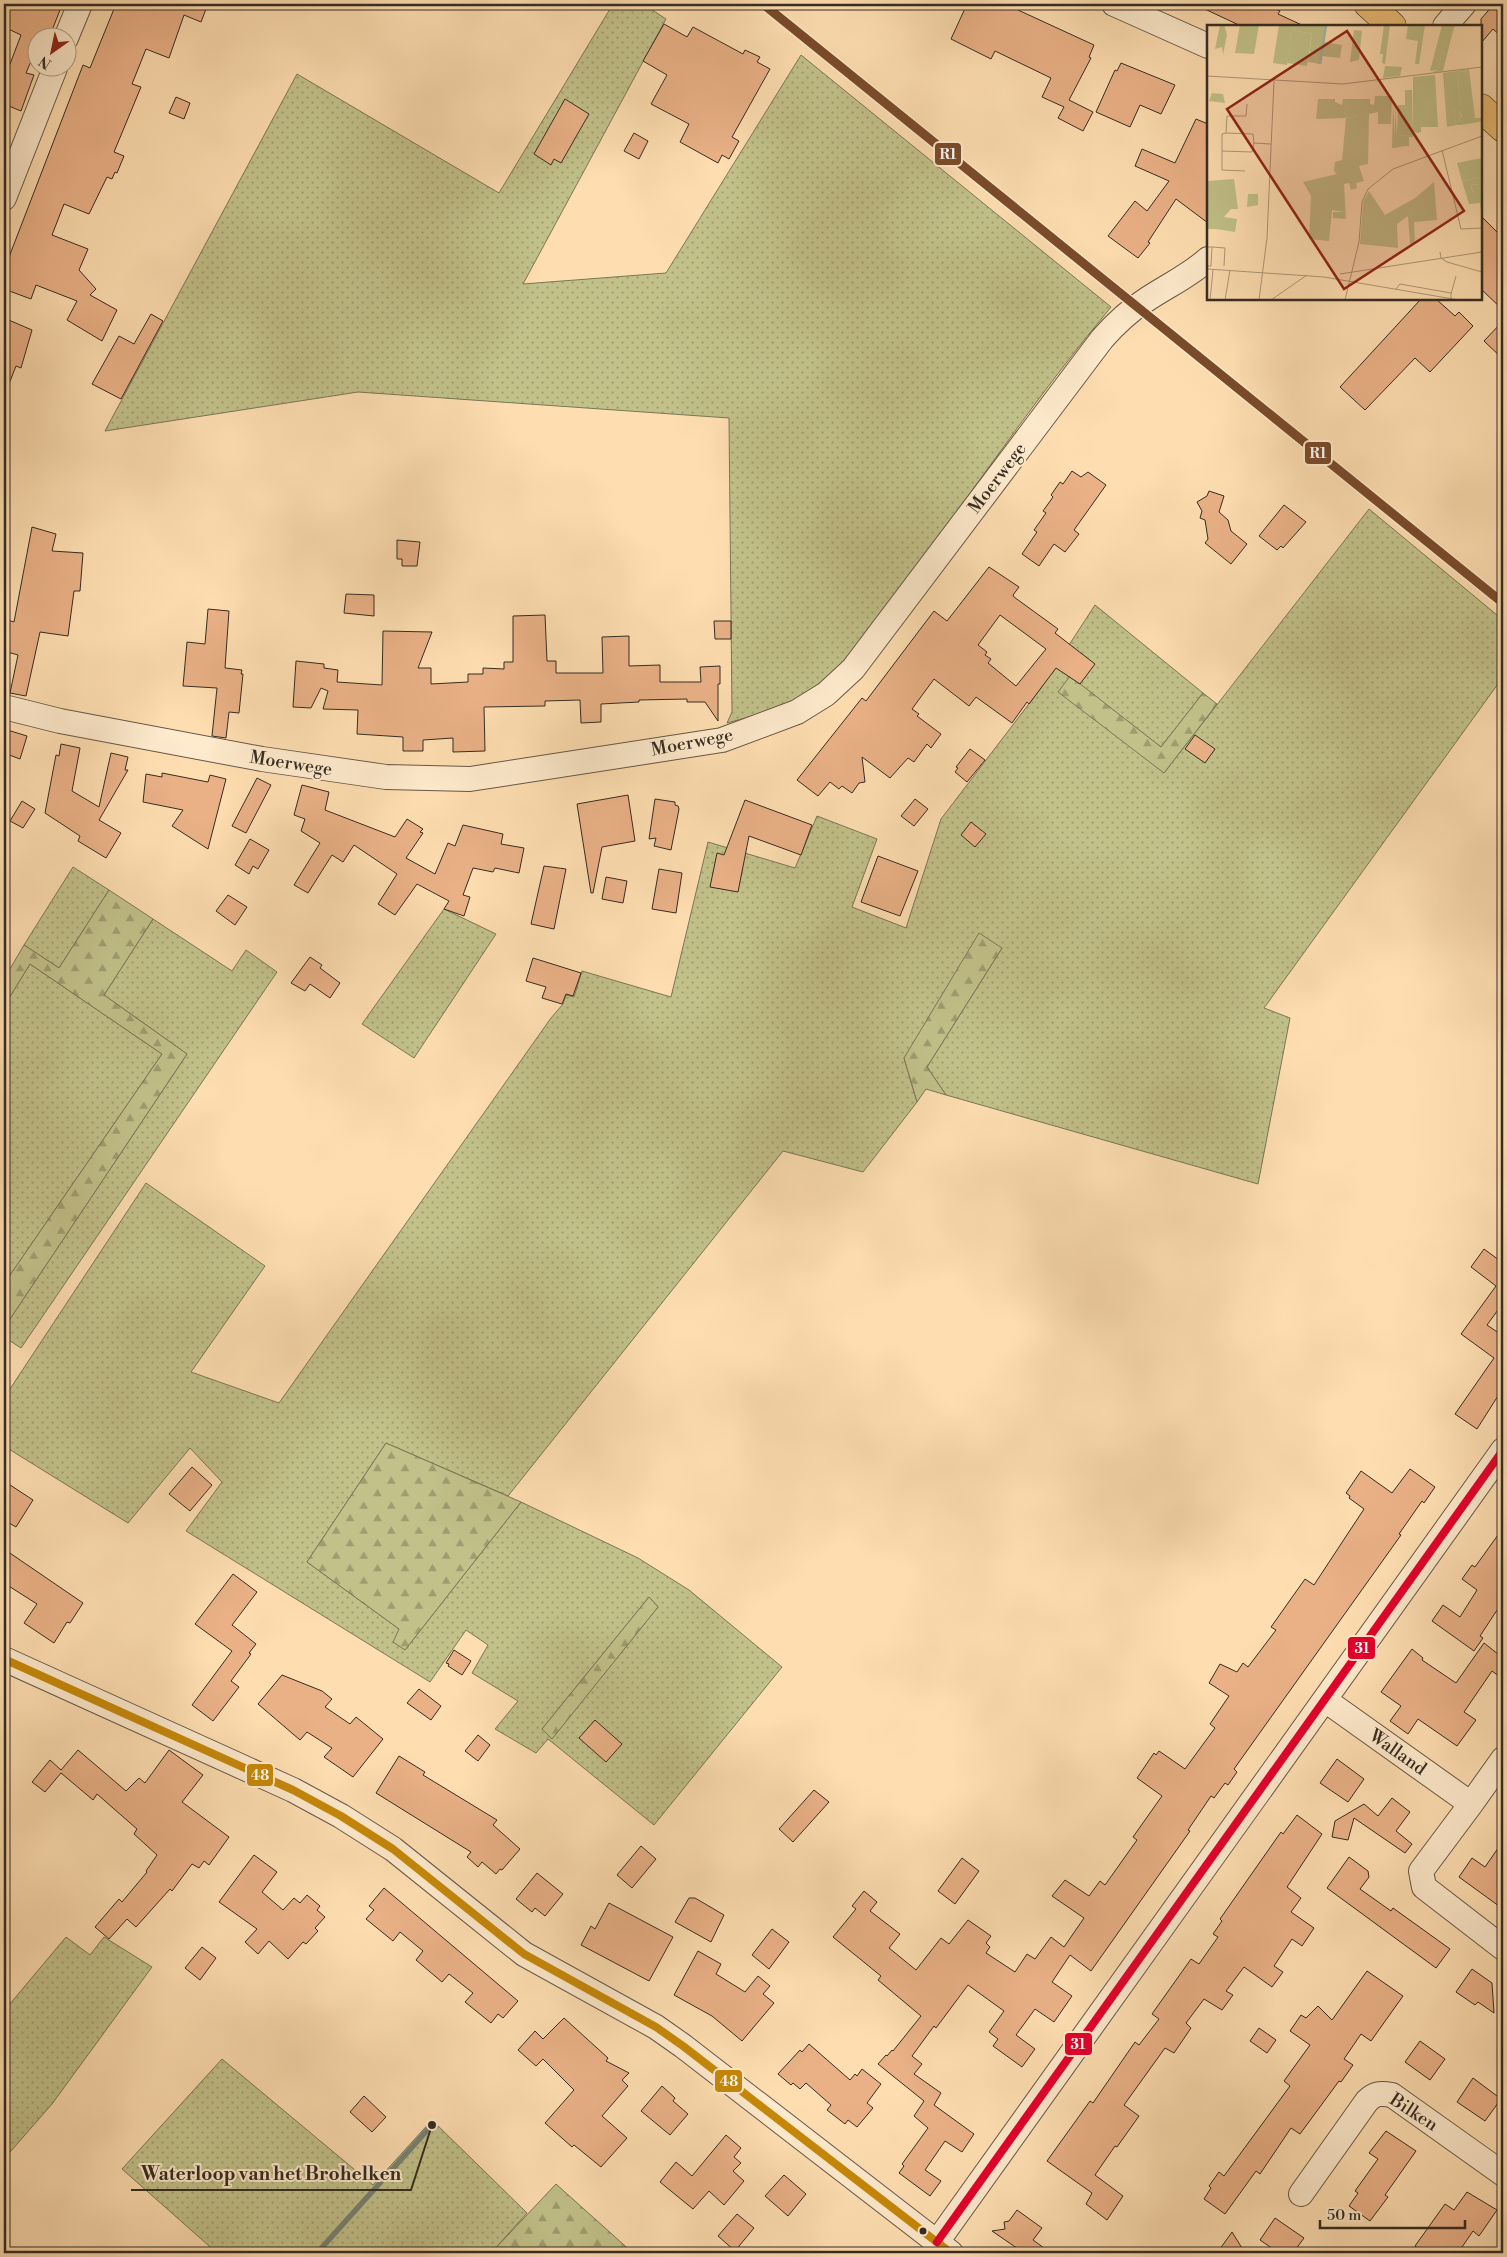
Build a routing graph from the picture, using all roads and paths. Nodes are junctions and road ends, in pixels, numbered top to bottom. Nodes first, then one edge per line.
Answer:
1 (80, 4) edge
2 (1114, 4) edge
3 (1368, 4) edge
4 (1464, 4) edge
5 (1391, 25) edge
6 (1446, 25) edge
7 (70, 28) edge
8 (1207, 46) edge
9 (51, 78) edge
10 (1482, 109) edge
11 (1503, 128) edge
12 (4, 198) edge
13 (1207, 259) edge
14 (4, 707) edge
15 (1503, 1450) edge
16 (4, 1659) edge
17 (1325, 1700) junction
18 (1503, 1759) edge
19 (1471, 1804) junction
20 (1503, 1948) edge
21 (1503, 2174) edge
22 (1301, 2194) dead end
23 (944, 2248) edge

1 - 7 street
2 - 8 street
3 - 5 main road
4 - 6 street
9 - 12 street
10 - 11 main road
13 - 14 street, Moerwege
15 - 17 street
16 - 23 street
17 - 19 street, Walland
17 - 23 street
18 - 19 street
19 - 20 street
21 - 22 street, Bilken

